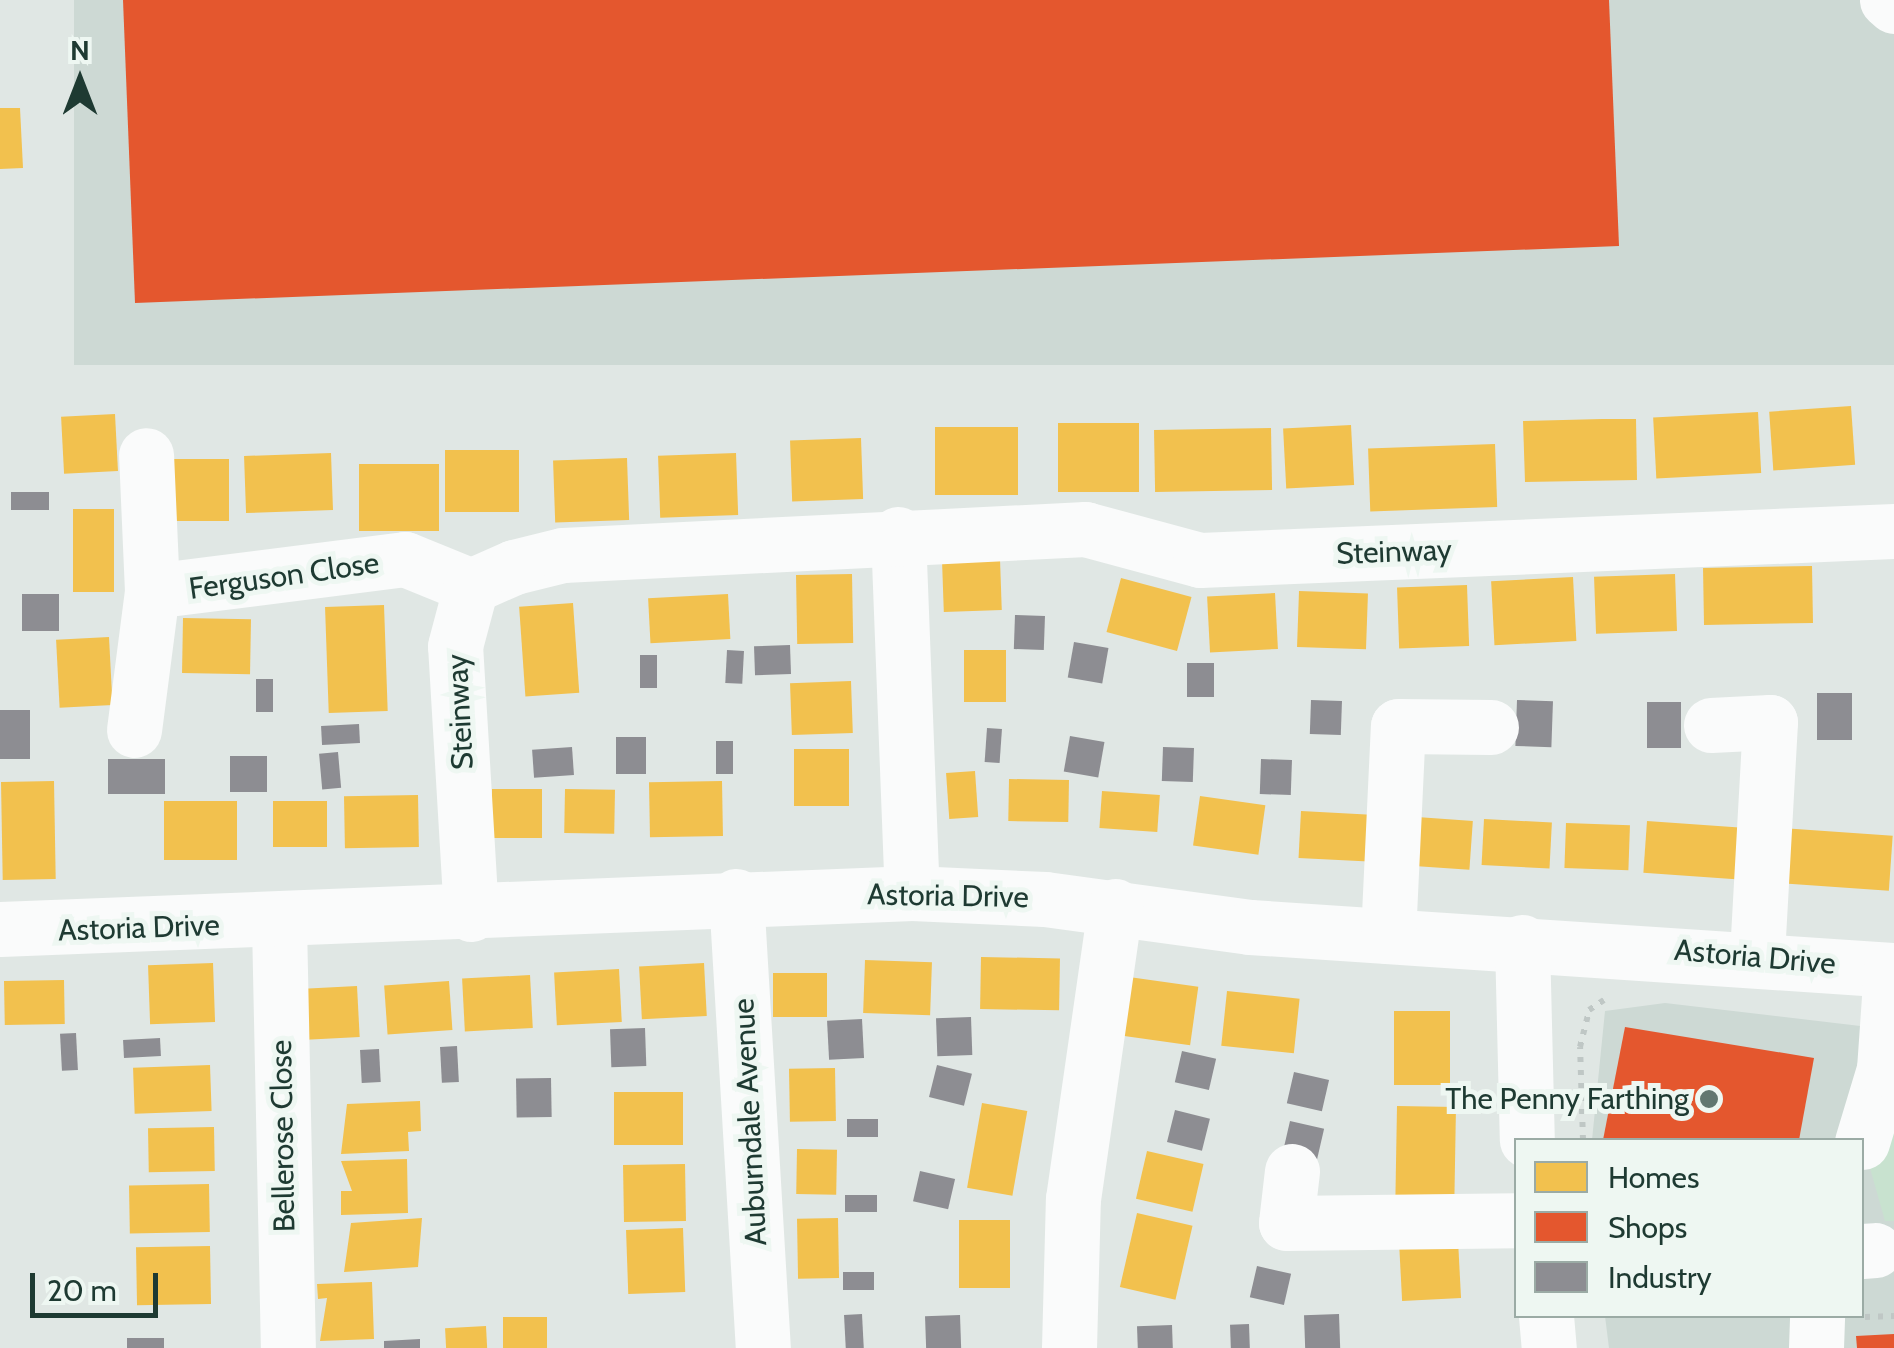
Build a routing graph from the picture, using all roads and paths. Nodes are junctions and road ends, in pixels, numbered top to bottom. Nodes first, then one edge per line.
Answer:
1 (1887, 0) edge
2 (1894, 6) edge
3 (146, 455) dead end
4 (1894, 531) edge
5 (898, 534) junction
6 (471, 586) junction
7 (152, 591) junction
8 (1711, 724) dead end
9 (1491, 727) dead end
10 (134, 730) dead end
11 (912, 893) junction
12 (736, 896) junction
13 (1115, 906) junction
14 (471, 914) junction
15 (279, 924) junction
16 (0, 929) edge
17 (1388, 936) junction
18 (1522, 942) junction
19 (1756, 954) junction
20 (1892, 970) edge
21 (1588, 1010) dead end
22 (1527, 1138) edge
23 (1583, 1138) edge
24 (1863, 1138) edge
25 (1292, 1171) dead end
26 (1514, 1220) edge
27 (1546, 1318) edge
28 (1817, 1318) edge
29 (288, 1348) edge
30 (763, 1348) edge
31 (1069, 1348) edge
32 (1549, 1348) edge
33 (1816, 1348) edge

1 - 2 street
3 - 7 street, Ferguson Close
4 - 5 street, Steinway
5 - 6 street, Steinway
5 - 11 street
6 - 7 street, Ferguson Close
6 - 14 street, Steinway
7 - 10 street, Ferguson Close
8 - 19 street
9 - 17 street
11 - 12 street, Astoria Drive
11 - 13 street, Astoria Drive
12 - 14 street, Astoria Drive
12 - 30 street, Auburndale Avenue
13 - 17 street, Astoria Drive
13 - 31 street
14 - 15 street, Astoria Drive
15 - 16 street, Astoria Drive
15 - 29 street, Bellerose Close
17 - 18 street, Astoria Drive
18 - 19 street, Astoria Drive
18 - 22 street
19 - 20 street, Astoria Drive
20 - 24 street
21 - 23 path
25 - 26 street
27 - 32 street
28 - 33 street

